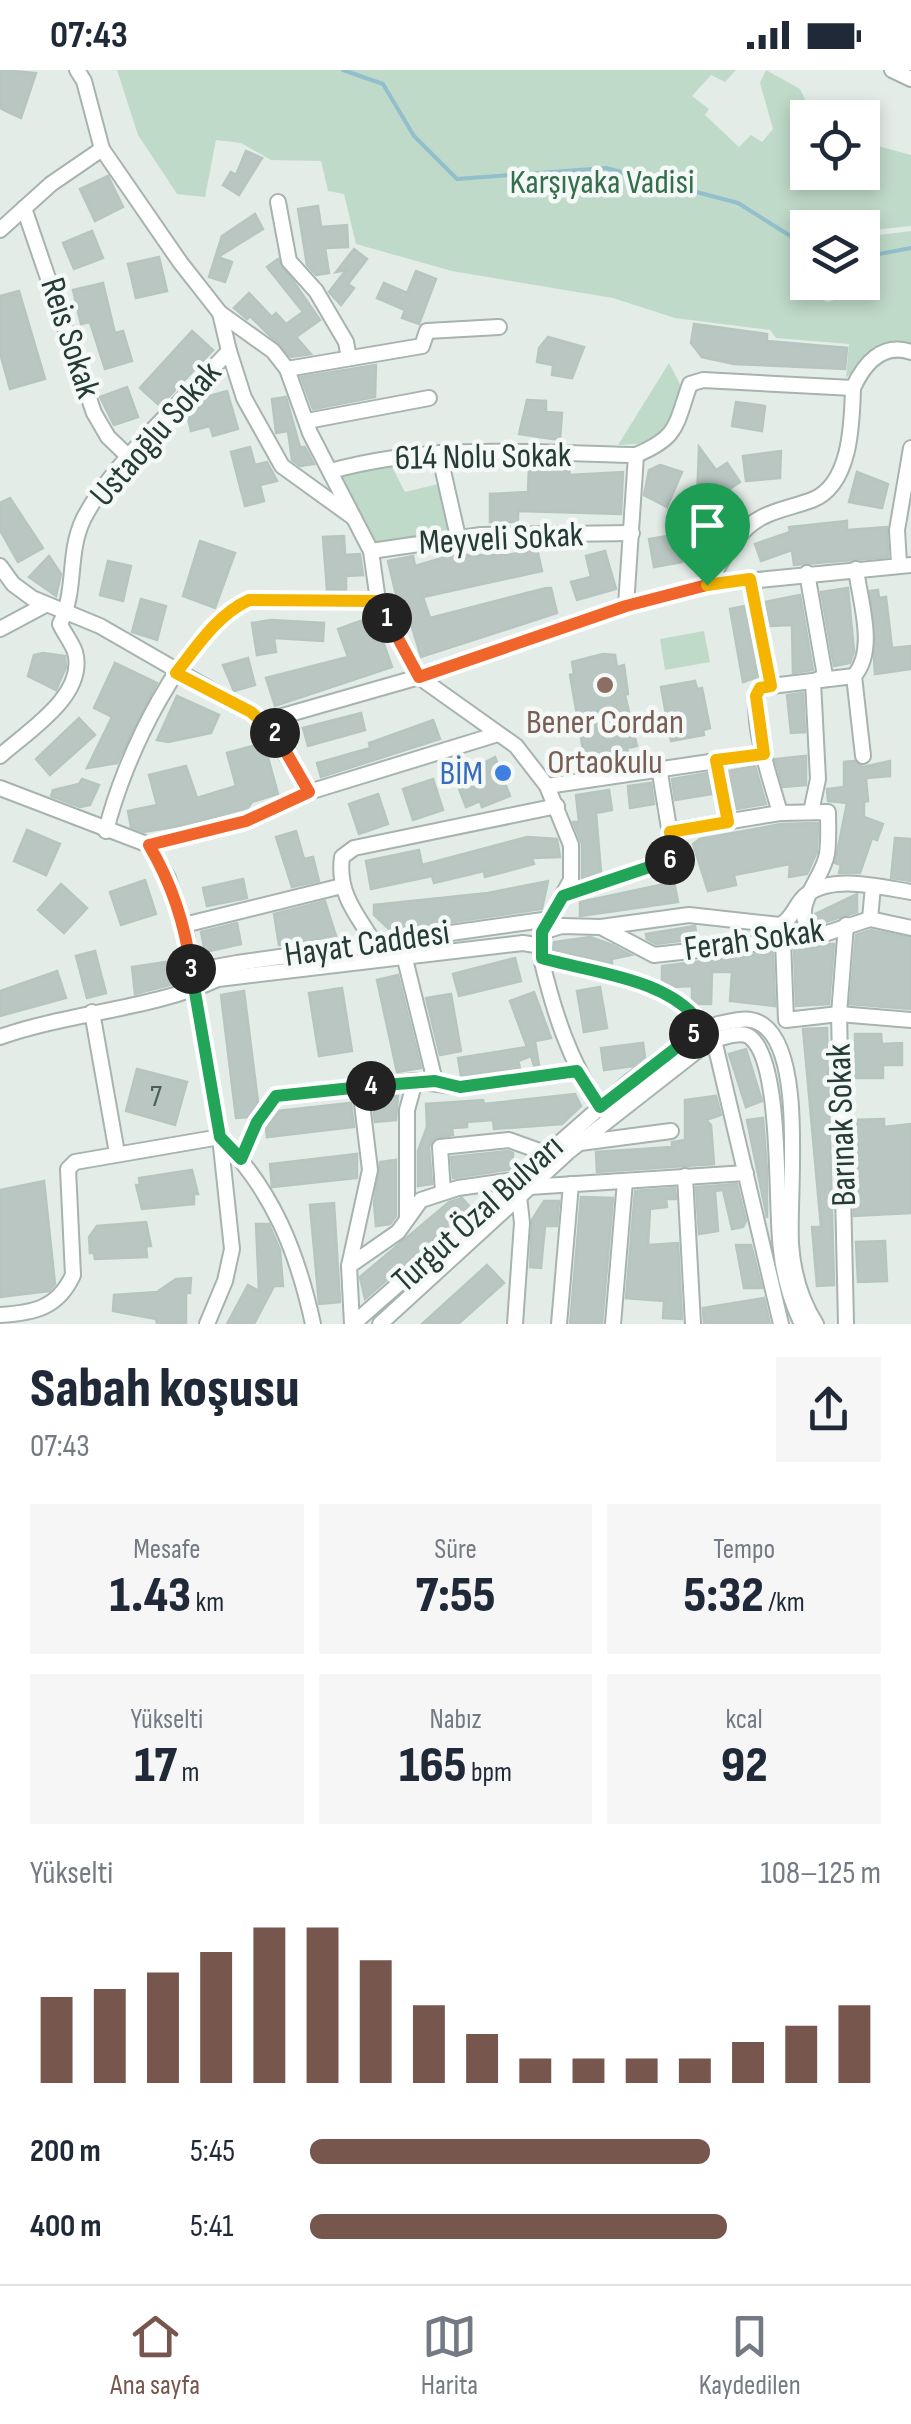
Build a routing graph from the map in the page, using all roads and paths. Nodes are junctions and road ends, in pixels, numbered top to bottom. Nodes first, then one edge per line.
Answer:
1 (77, 70) edge
2 (892, 70) edge
3 (911, 79) edge
4 (102, 149) junction
5 (278, 202) dead end
6 (24, 208) junction
7 (0, 230) edge
8 (220, 313) junction
9 (499, 327) dead end
10 (229, 352) junction
11 (911, 352) edge
12 (350, 358) junction
13 (287, 369) junction
14 (854, 388) junction
15 (429, 398) dead end
16 (307, 421) junction
17 (911, 448) edge
18 (438, 453) junction
19 (636, 455) junction
20 (130, 458) junction
21 (331, 471) junction
22 (354, 518) junction
23 (632, 533) junction
24 (458, 537) junction
25 (371, 551) junction
26 (905, 564) edge
27 (0, 566) edge
28 (856, 569) junction
29 (807, 573) junction
30 (750, 579) junction
31 (707, 585) junction
32 (378, 601) junction
33 (45, 605) junction
34 (626, 606) junction
35 (65, 615) junction
36 (0, 629) edge
37 (176, 673) junction
38 (825, 676) junction
39 (854, 676) junction
40 (419, 677) junction
41 (771, 686) junction
42 (265, 722) junction
43 (498, 734) junction
44 (764, 754) junction
45 (0, 756) edge
46 (863, 756) dead end
47 (716, 760) junction
48 (659, 767) junction
49 (547, 786) junction
50 (0, 788) edge
51 (309, 792) junction
52 (557, 806) junction
53 (812, 812) junction
54 (780, 813) junction
55 (728, 822) junction
56 (106, 831) junction
57 (670, 832) junction
58 (149, 845) junction
59 (342, 886) junction
60 (874, 886) junction
61 (911, 892) edge
62 (807, 894) junction
63 (563, 896) junction
64 (870, 918) junction
65 (184, 925) junction
66 (846, 926) junction
67 (601, 927) junction
68 (911, 928) edge
69 (815, 936) junction
70 (544, 939) junction
71 (783, 941) junction
72 (374, 942) junction
73 (405, 959) junction
74 (194, 990) junction
75 (92, 1012) junction
76 (838, 1014) junction
77 (911, 1020) edge
78 (710, 1034) junction
79 (0, 1036) edge
80 (577, 1071) junction
81 (435, 1081) junction
82 (416, 1082) junction
83 (360, 1087) junction
84 (600, 1107) junction
85 (670, 1131) dead end
86 (220, 1137) junction
87 (579, 1143) junction
88 (117, 1153) junction
89 (545, 1153) junction
90 (241, 1159) junction
91 (746, 1172) junction
92 (684, 1176) junction
93 (625, 1182) junction
94 (571, 1184) junction
95 (521, 1188) junction
96 (442, 1192) junction
97 (407, 1217) junction
98 (350, 1266) junction
99 (0, 1314) edge
100 (207, 1324) edge
101 (313, 1324) edge
102 (352, 1324) edge
103 (380, 1324) edge
104 (515, 1324) edge
105 (559, 1324) edge
106 (613, 1324) edge
107 (692, 1324) edge
108 (781, 1324) edge
109 (802, 1324) edge
110 (816, 1324) edge
111 (846, 1324) edge

1 - 4 street
2 - 3 street
4 - 6 street
4 - 8 street
5 - 12 street
6 - 7 street
6 - 20 street, Reis Sokak
8 - 10 street, Ustaoğlu Sokak
8 - 13 street
9 - 12 street
10 - 20 street, Ustaoğlu Sokak
10 - 22 street
11 - 14 street
12 - 13 street
13 - 16 street
14 - 19 street
14 - 31 street
15 - 16 street
16 - 21 street
17 - 26 street
18 - 19 street, 614 Nolu Sokak
18 - 21 street, 614 Nolu Sokak
18 - 24 street
19 - 23 street
20 - 35 street, Ustaoğlu Sokak
21 - 22 street
22 - 25 street
23 - 24 street, Meyveli Sokak
23 - 34 street
24 - 25 street, Meyveli Sokak
25 - 32 street
26 - 28 street
27 - 33 street
28 - 29 street
28 - 39 street
29 - 30 street
29 - 38 street
30 - 31 street
30 - 41 street
31 - 34 street
32 - 37 street
32 - 40 street
33 - 35 street
33 - 36 street
34 - 40 street
35 - 37 street
35 - 45 street, Ustaoğlu Sokak
37 - 42 street
37 - 56 street
38 - 39 street
38 - 41 street
38 - 53 street
39 - 46 street
40 - 42 street
40 - 43 street
41 - 44 street
42 - 51 street
43 - 49 street
43 - 51 street
44 - 47 street
44 - 54 street
47 - 48 street
47 - 55 street
48 - 49 street
48 - 57 street
49 - 52 street
50 - 56 street
51 - 58 street
52 - 59 street
52 - 63 street
53 - 54 street
53 - 62 street
54 - 55 street
55 - 57 street
56 - 58 street
57 - 63 street
58 - 65 street
59 - 65 street
59 - 72 street
60 - 61 street
60 - 62 street
60 - 64 street
62 - 67 street
62 - 69 street
63 - 70 street
64 - 66 street, Ferah Sokak
64 - 68 street, Ferah Sokak
65 - 74 street
66 - 69 street, Ferah Sokak
66 - 76 street, Barınak Sokak
67 - 70 street
67 - 71 street, Ferah Sokak
69 - 71 street, Ferah Sokak
70 - 72 street, Hayat Caddesi
70 - 73 street, Hayat Caddesi
70 - 78 street
70 - 80 street
71 - 76 street
72 - 74 street, Hayat Caddesi
73 - 74 street, Hayat Caddesi
73 - 81 street
74 - 75 street, Hayat Caddesi
74 - 86 street
75 - 79 street, Hayat Caddesi
75 - 88 street
76 - 77 street
76 - 111 street, Barınak Sokak
78 - 84 street, Turgut Özal Bulvarı
78 - 87 street, Turgut Özal Bulvarı
78 - 91 street
78 - 109 street
78 - 110 street
80 - 81 street
80 - 84 street
81 - 82 street
82 - 83 street
82 - 97 street
83 - 90 street
83 - 98 street
84 - 89 street, Turgut Özal Bulvarı
85 - 87 street
86 - 88 street
86 - 90 street
86 - 100 street
87 - 95 street, Turgut Özal Bulvarı
88 - 99 street
89 - 95 street, Turgut Özal Bulvarı
89 - 96 street
90 - 101 street
91 - 92 street
91 - 108 street
92 - 93 street
92 - 107 street
93 - 94 street
93 - 106 street
94 - 95 street
94 - 105 street
95 - 96 street
95 - 102 street, Turgut Özal Bulvarı
95 - 103 street, Turgut Özal Bulvarı
95 - 104 street
96 - 97 street
97 - 98 street
98 - 102 street

